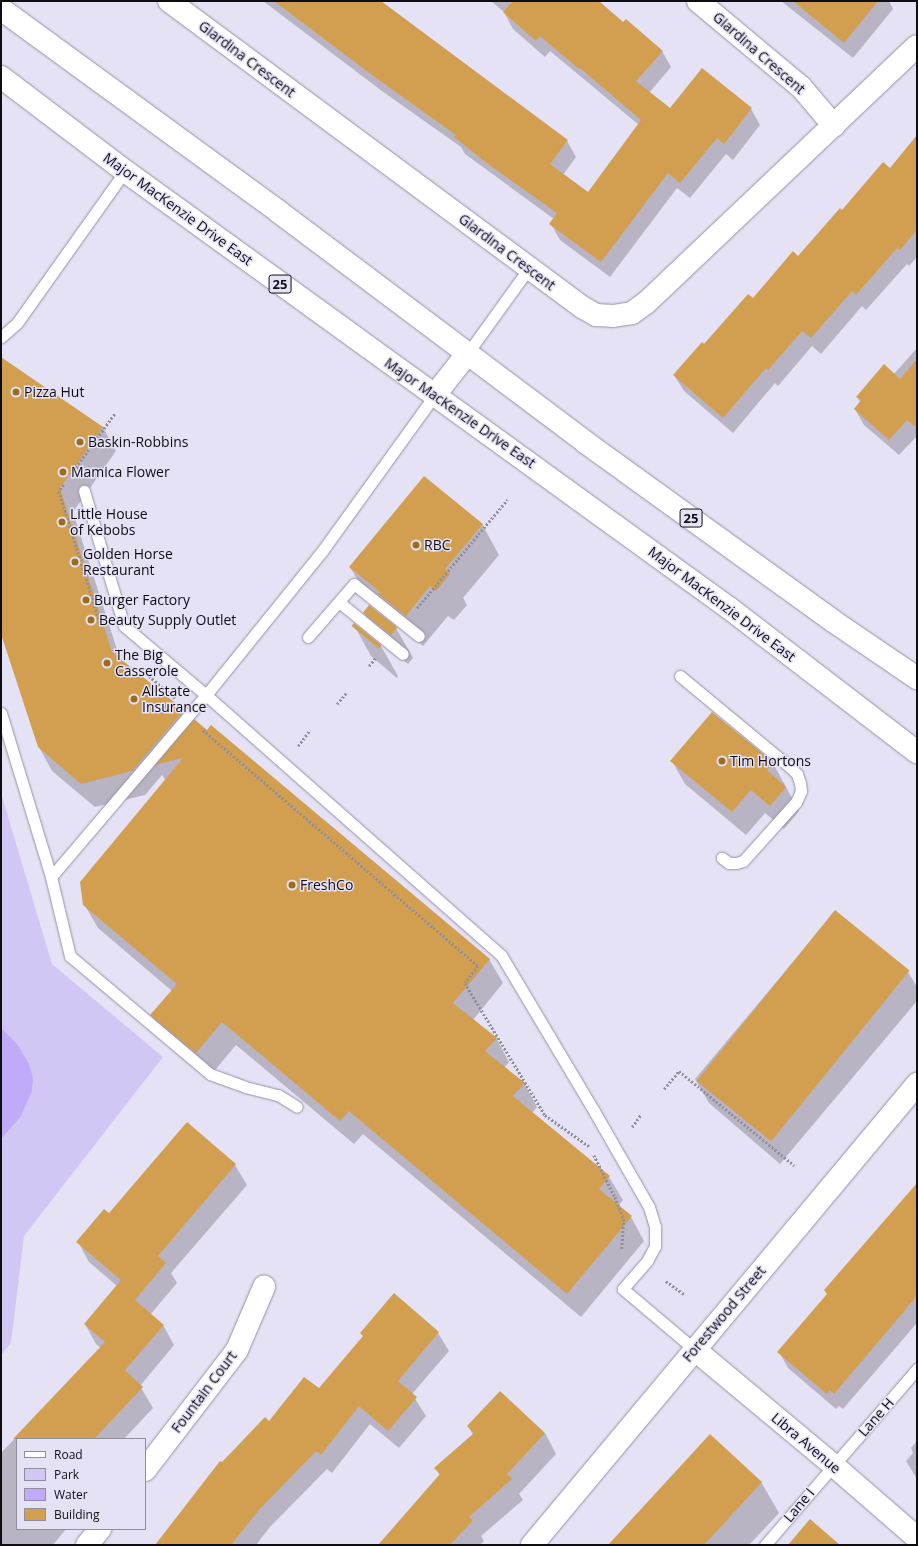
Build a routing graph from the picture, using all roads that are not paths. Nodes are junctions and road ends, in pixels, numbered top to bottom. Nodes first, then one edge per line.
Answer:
1 (169, 1) edge
2 (698, 1) edge
3 (1, 9) edge
4 (917, 46) edge
5 (1, 77) edge
6 (834, 126) junction
7 (125, 171) junction
8 (529, 268) junction
9 (1, 337) edge
10 (467, 354) junction
11 (434, 396) junction
12 (84, 491) dead end
13 (339, 602) junction
14 (419, 636) dead end
15 (308, 637) dead end
16 (403, 654) dead end
17 (680, 676) dead end
18 (917, 678) edge
19 (206, 695) junction
20 (1, 713) edge
21 (917, 752) edge
22 (722, 858) dead end
23 (51, 877) junction
24 (917, 1084) edge
25 (297, 1107) dead end
26 (264, 1287) dead end
27 (694, 1349) junction
28 (917, 1369) edge
29 (833, 1465) junction
30 (146, 1469) edge
31 (99, 1530) edge
32 (917, 1538) edge
33 (87, 1545) edge
34 (532, 1545) edge
35 (765, 1545) edge

1 - 8 main road, Giardina Crescent
2 - 6 main road, Giardina Crescent
3 - 10 main road, 25
4 - 6 main road, Giardina Crescent
5 - 7 main road, Major MacKenzie Drive East / 25
6 - 8 main road, Giardina Crescent
7 - 9 lane
7 - 11 main road, Major MacKenzie Drive East / 25
8 - 10 lane
10 - 11 main road
10 - 18 main road, 25
11 - 19 lane
11 - 21 main road, Major MacKenzie Drive East / 25
12 - 19 lane
13 - 14 lane
13 - 15 lane
13 - 16 lane
17 - 22 lane
19 - 23 lane
19 - 27 lane
20 - 23 lane
23 - 25 lane
24 - 27 main road, Forestwood Street
26 - 30 main road, Fountain Court
27 - 29 main road, Libra Avenue
27 - 34 main road, Forestwood Street
28 - 29 lane, Lane H
29 - 32 main road, Libra Avenue
29 - 35 lane, Lane I
31 - 33 main road

